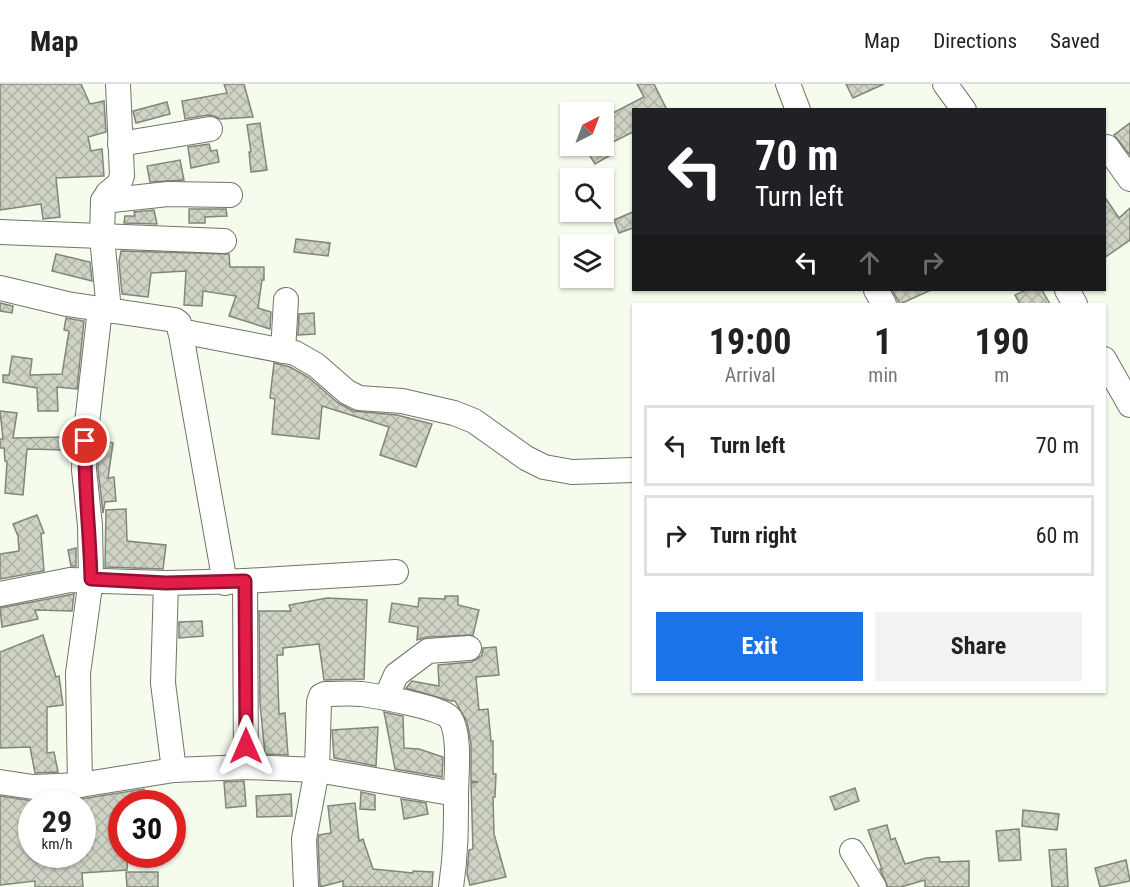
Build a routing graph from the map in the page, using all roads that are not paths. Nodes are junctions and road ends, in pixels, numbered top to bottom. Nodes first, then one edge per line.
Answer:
1 (118, 84) edge
2 (788, 84) edge
3 (945, 84) edge
4 (797, 108) edge
5 (963, 108) edge
6 (210, 129) dead end
7 (120, 144) junction
8 (1107, 147) dead end
9 (1130, 179) edge
10 (230, 195) dead end
11 (103, 201) junction
12 (0, 232) edge
13 (102, 237) junction
14 (224, 241) dead end
15 (0, 288) edge
16 (286, 300) dead end
17 (104, 310) junction
18 (180, 331) junction
19 (284, 351) junction
20 (1106, 363) edge
21 (1130, 405) edge
22 (632, 470) edge
23 (396, 572) dead end
24 (91, 579) junction
25 (235, 582) junction
26 (166, 583) junction
27 (0, 594) edge
28 (469, 648) dead end
29 (386, 698) junction
30 (246, 767) junction
31 (174, 770) junction
32 (317, 770) junction
33 (0, 782) edge
34 (80, 785) junction
35 (456, 794) junction
36 (852, 851) dead end
37 (306, 887) edge
38 (451, 887) edge
39 (874, 887) edge

1 - 7 street
2 - 4 street
3 - 5 street
6 - 7 street
7 - 11 street
8 - 9 street
10 - 11 street
11 - 13 street
12 - 13 street
13 - 14 street
13 - 17 street
15 - 17 street
16 - 19 street
17 - 18 street
17 - 24 street
18 - 19 street
18 - 25 street
19 - 22 street
20 - 21 street
23 - 25 street
24 - 26 street
24 - 27 street
24 - 34 street
25 - 26 street
25 - 30 street
26 - 31 street
28 - 29 street
29 - 32 street
29 - 35 street
30 - 31 street
30 - 32 street
31 - 34 street
32 - 35 street
32 - 37 street
33 - 34 street
35 - 38 street
36 - 39 street

